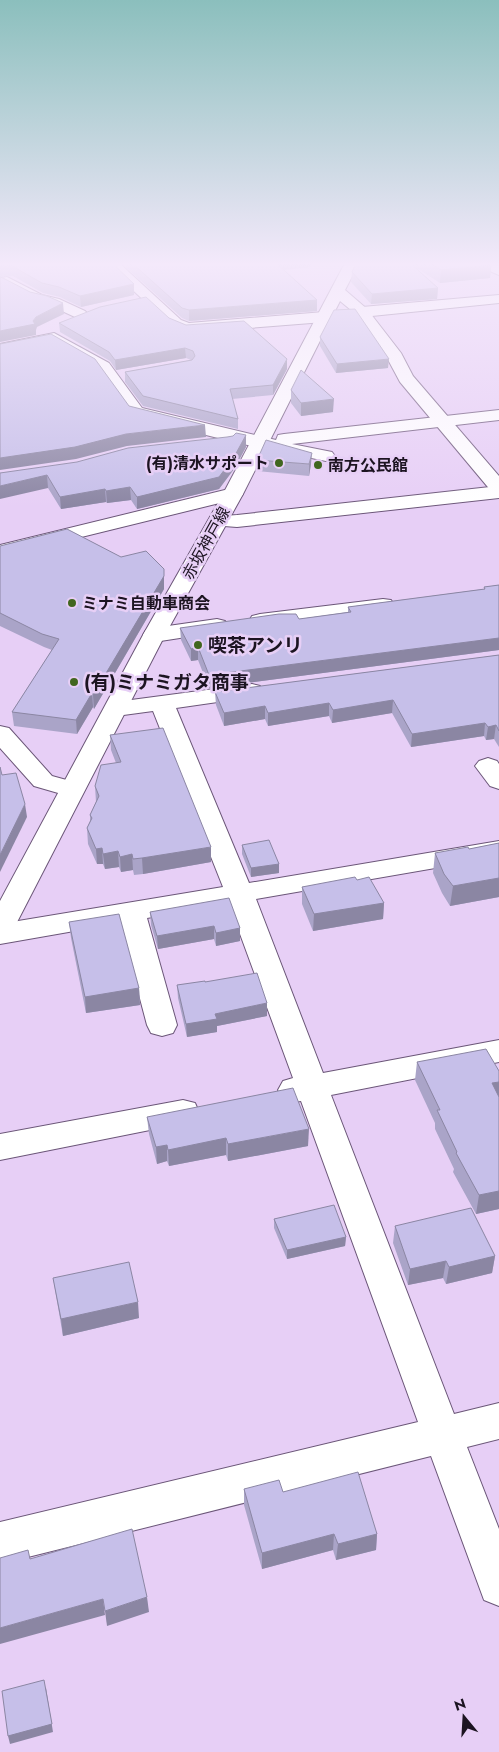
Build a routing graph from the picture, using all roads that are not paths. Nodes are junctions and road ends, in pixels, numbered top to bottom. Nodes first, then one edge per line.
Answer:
1 (21, 345) edge
2 (66, 345) edge
3 (310, 345) edge
4 (387, 345) edge
5 (0, 349) edge
6 (131, 374) edge
7 (112, 377) junction
8 (499, 415) edge
9 (442, 421) junction
10 (238, 438) junction
11 (260, 442) junction
12 (193, 445) edge
13 (326, 456) dead end
14 (499, 488) edge
15 (499, 492) edge
16 (233, 494) junction
17 (218, 521) junction
18 (35, 525) dead end
19 (70, 534) junction
20 (0, 551) edge
21 (400, 602) edge
22 (154, 635) junction
23 (277, 688) edge
24 (162, 703) junction
25 (116, 709) junction
26 (0, 733) edge
27 (72, 789) junction
28 (499, 849) edge
29 (239, 892) junction
30 (131, 911) junction
31 (0, 928) edge
32 (0, 934) edge
33 (162, 1025) dead end
34 (499, 1051) edge
35 (311, 1087) junction
36 (262, 1096) edge
37 (214, 1106) edge
38 (0, 1147) edge
39 (499, 1421) edge
40 (441, 1435) junction
41 (0, 1543) edge
42 (499, 1586) edge

1 - 5 street
2 - 7 street
3 - 11 street, 赤坂神戸線
4 - 9 street
6 - 7 street
7 - 10 street
8 - 9 street
9 - 11 street
9 - 14 street
10 - 11 street
10 - 12 street
11 - 13 street
11 - 16 street, 赤坂神戸線
15 - 17 street
16 - 17 street, 赤坂神戸線
16 - 19 street
17 - 22 street, 赤坂神戸線
18 - 19 street
19 - 20 street
21 - 22 street
22 - 25 street, 赤坂神戸線
23 - 24 street
24 - 25 street
24 - 29 street
25 - 27 street, 赤坂神戸線
26 - 27 street
27 - 31 street, 赤坂神戸線
28 - 29 street
29 - 30 street
29 - 35 street
30 - 32 street
30 - 33 street
34 - 35 street
35 - 36 street
35 - 40 street
37 - 38 street
39 - 40 street
40 - 41 street
40 - 42 street

